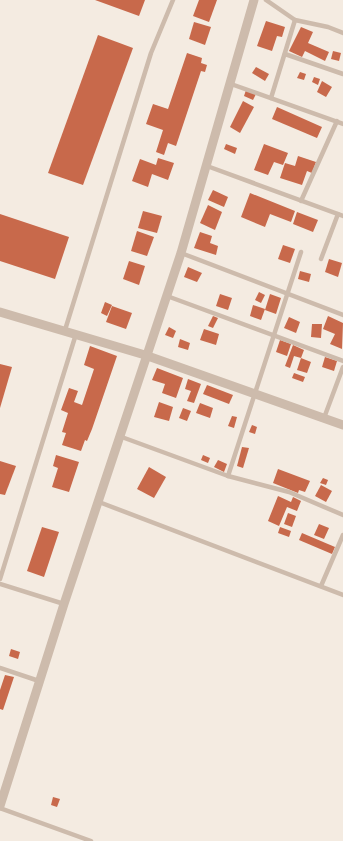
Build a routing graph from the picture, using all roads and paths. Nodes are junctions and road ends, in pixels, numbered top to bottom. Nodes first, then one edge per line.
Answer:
1 (172, 0) edge
2 (254, 0) edge
3 (266, 0) edge
4 (295, 20) junction
5 (343, 33) edge
6 (285, 54) junction
7 (343, 74) edge
8 (231, 84) junction
9 (271, 98) junction
10 (337, 121) junction
11 (343, 124) edge
12 (207, 166) junction
13 (301, 201) junction
14 (340, 215) edge
15 (302, 252) dead end
16 (181, 253) junction
17 (321, 259) dead end
18 (288, 294) junction
19 (167, 296) junction
20 (0, 312) edge
21 (343, 315) edge
22 (65, 330) junction
23 (76, 333) junction
24 (274, 336) junction
25 (146, 355) junction
26 (343, 361) edge
27 (343, 367) edge
28 (256, 393) junction
29 (324, 418) junction
30 (343, 424) edge
31 (119, 436) junction
32 (228, 476) junction
33 (99, 502) junction
34 (343, 515) edge
35 (343, 535) edge
36 (0, 579) edge
37 (0, 584) edge
38 (321, 586) junction
39 (343, 595) edge
40 (64, 604) junction
41 (0, 668) edge
42 (40, 680) junction
43 (4, 784) edge
44 (0, 807) edge
45 (91, 841) edge

1 - 22 lane
2 - 8 street
3 - 4 lane
4 - 5 lane
4 - 6 lane
6 - 7 lane
6 - 9 lane
8 - 9 lane
8 - 12 street
9 - 10 lane
10 - 11 lane
10 - 13 lane
12 - 13 lane
12 - 16 street
13 - 14 lane
14 - 17 lane
15 - 18 lane
16 - 18 lane
16 - 19 street
18 - 21 lane
18 - 24 lane
19 - 24 lane
19 - 25 street
20 - 22 street
22 - 23 street
23 - 25 street
23 - 36 lane
24 - 26 lane
24 - 28 lane
25 - 28 street
25 - 31 street
27 - 29 lane
28 - 29 street
28 - 32 lane
29 - 30 street
31 - 32 lane
31 - 33 street
32 - 34 lane
33 - 38 lane
33 - 40 street
35 - 38 lane
37 - 40 lane
38 - 39 lane
40 - 42 street
41 - 42 lane
42 - 43 street
43 - 44 street
44 - 45 lane

